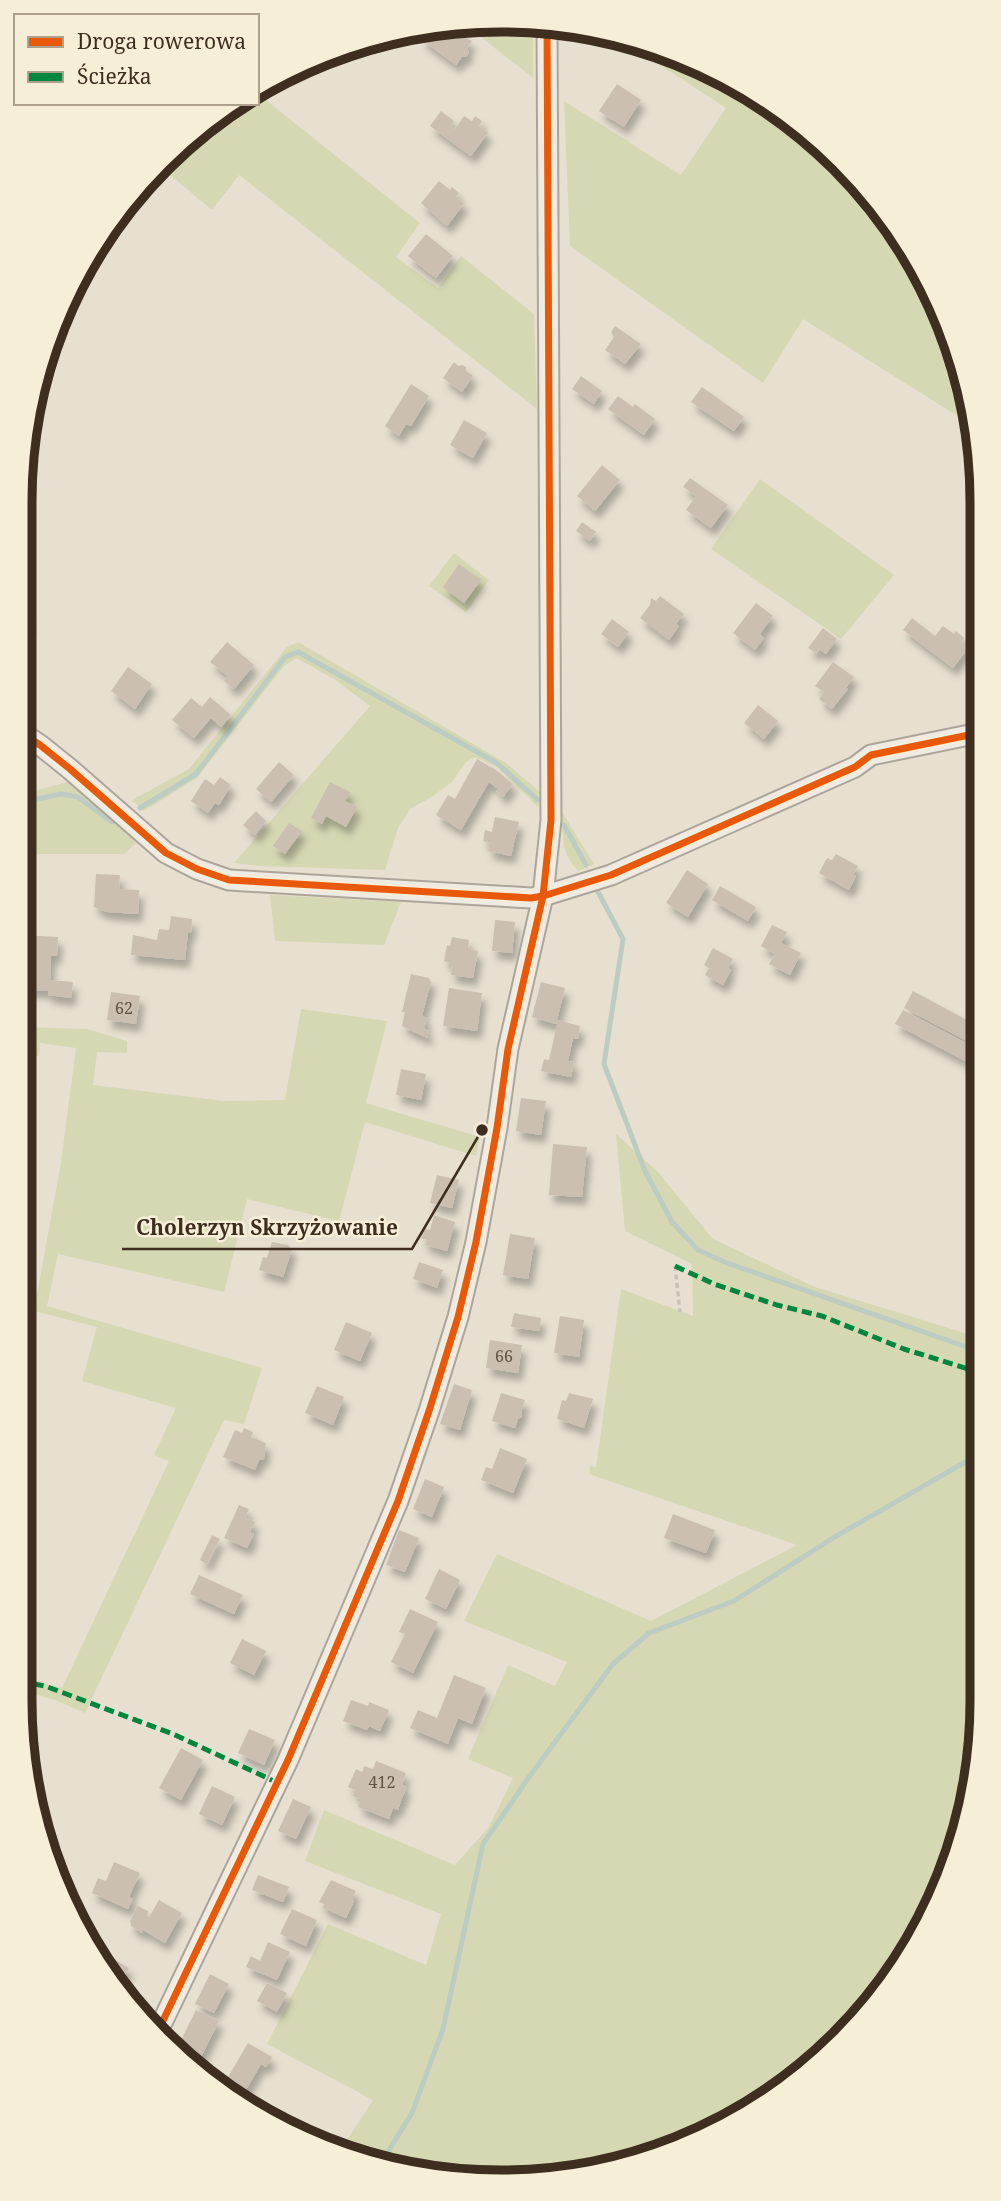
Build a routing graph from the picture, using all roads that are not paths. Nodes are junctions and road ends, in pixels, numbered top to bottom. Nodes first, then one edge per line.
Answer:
1 (547, 35) edge
2 (970, 735) edge
3 (32, 740) edge
4 (543, 896) junction
5 (161, 2024) edge

1 - 4 street
2 - 4 street
3 - 4 street
4 - 5 street

